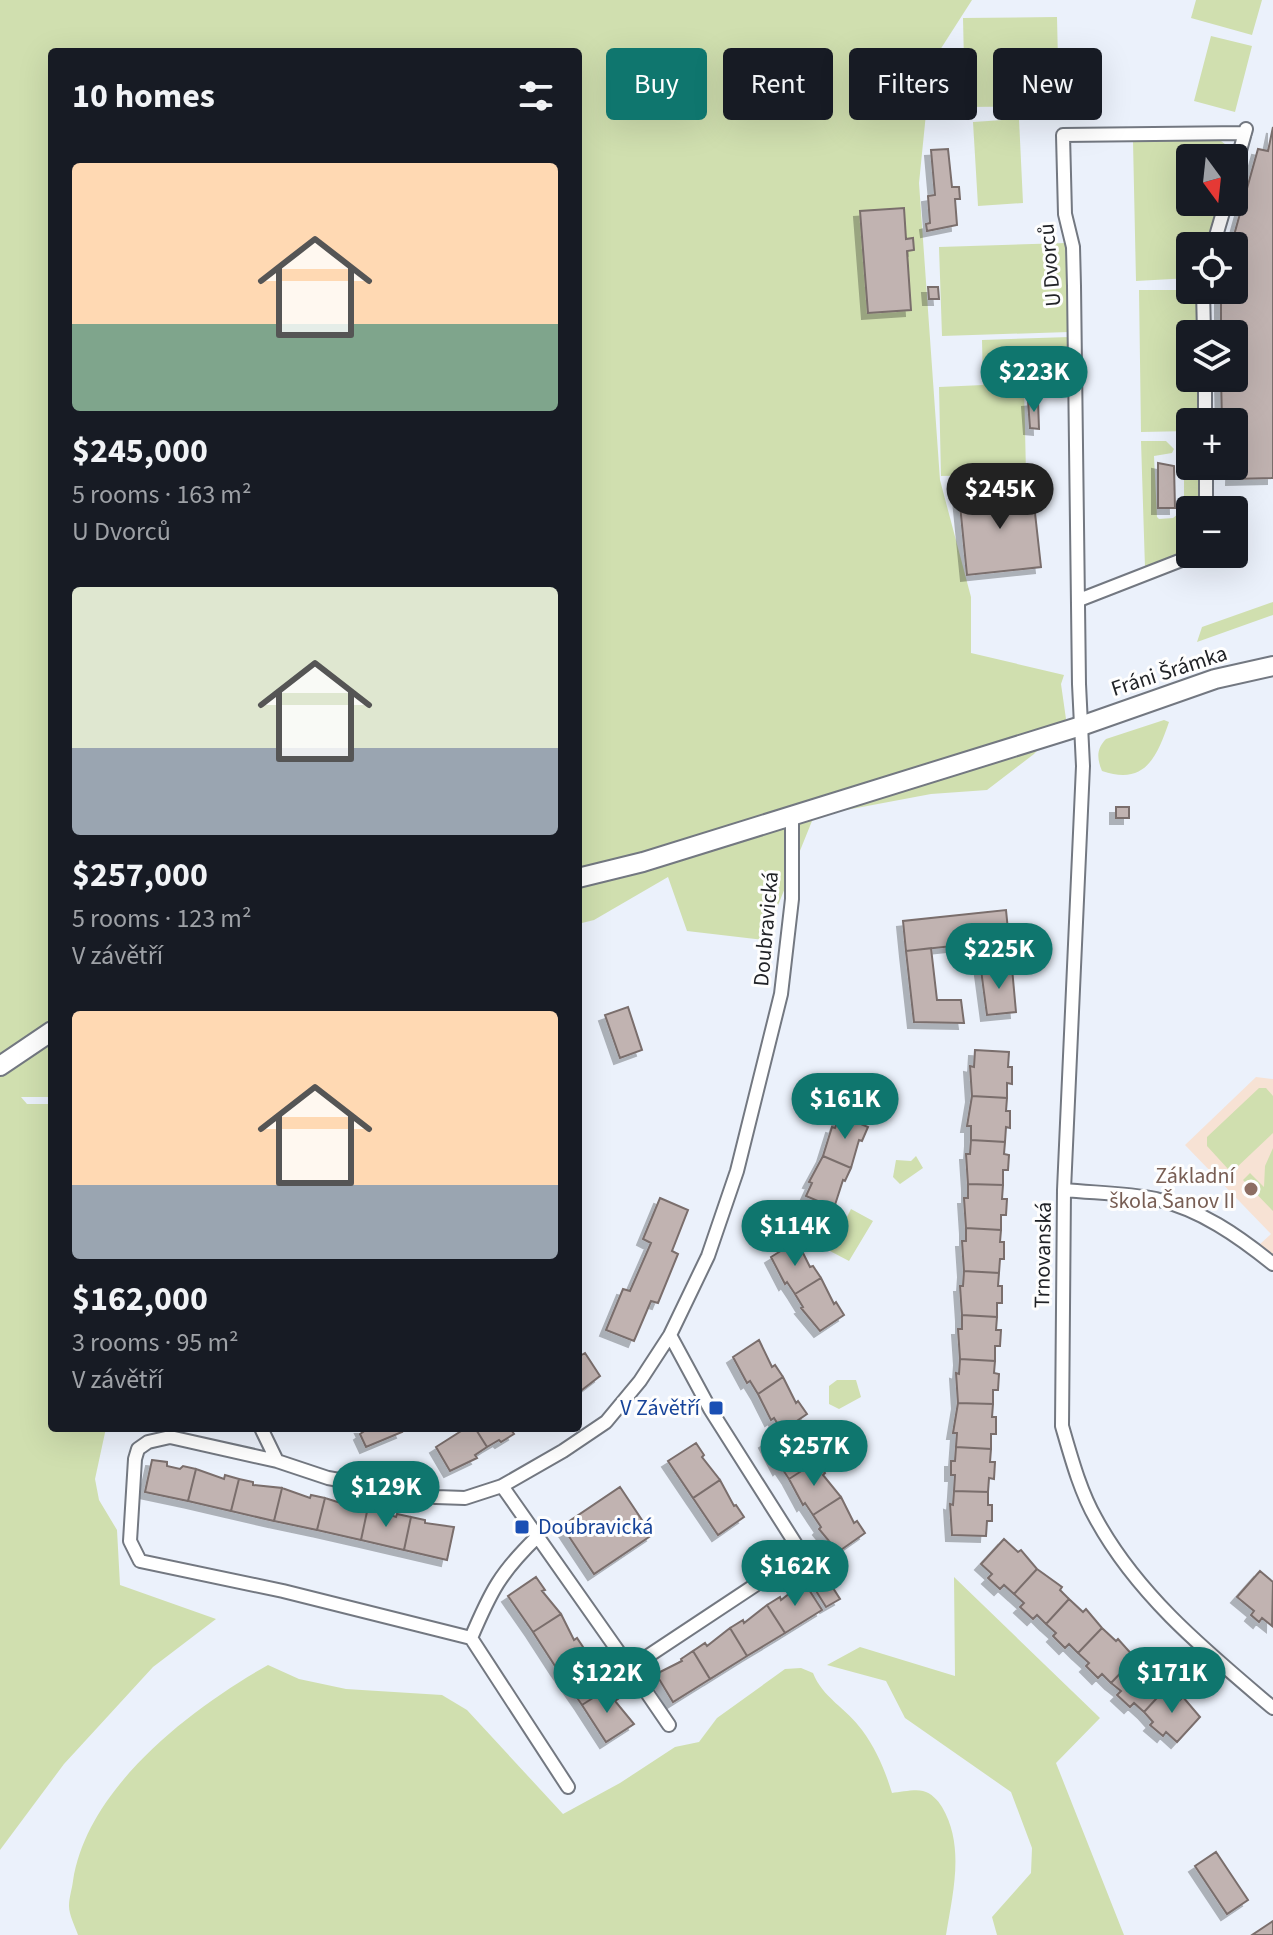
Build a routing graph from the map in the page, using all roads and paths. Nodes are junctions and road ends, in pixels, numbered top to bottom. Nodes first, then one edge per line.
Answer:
1 (1242, 144) edge
2 (1176, 562) edge
3 (1079, 600) junction
4 (1273, 666) edge
5 (1081, 726) junction
6 (792, 815) junction
7 (582, 877) edge
8 (48, 1034) edge
9 (0, 1066) edge
10 (1064, 1190) junction
11 (1273, 1264) edge
12 (670, 1335) junction
13 (170, 1432) edge
14 (263, 1432) edge
15 (277, 1461) junction
16 (502, 1486) junction
17 (537, 1537) junction
18 (471, 1638) junction
19 (630, 1668) junction
20 (1273, 1708) edge
21 (669, 1725) dead end
22 (568, 1787) dead end

1 - 3 street, U Dvorců
2 - 3 street
3 - 5 street, U Dvorců
4 - 5 street, Fráni Šrámka
5 - 6 street, Fráni Šrámka
5 - 10 street, Trnovanská
6 - 7 street, Fráni Šrámka
6 - 12 street, Doubravická
8 - 9 street
10 - 11 street
10 - 20 street, Trnovanská
12 - 16 street, Doubravická
12 - 19 street
13 - 15 street, Doubravická
13 - 18 street
14 - 15 street
15 - 16 street, Doubravická
16 - 17 street
17 - 18 street
17 - 19 street
18 - 22 street
19 - 21 street

